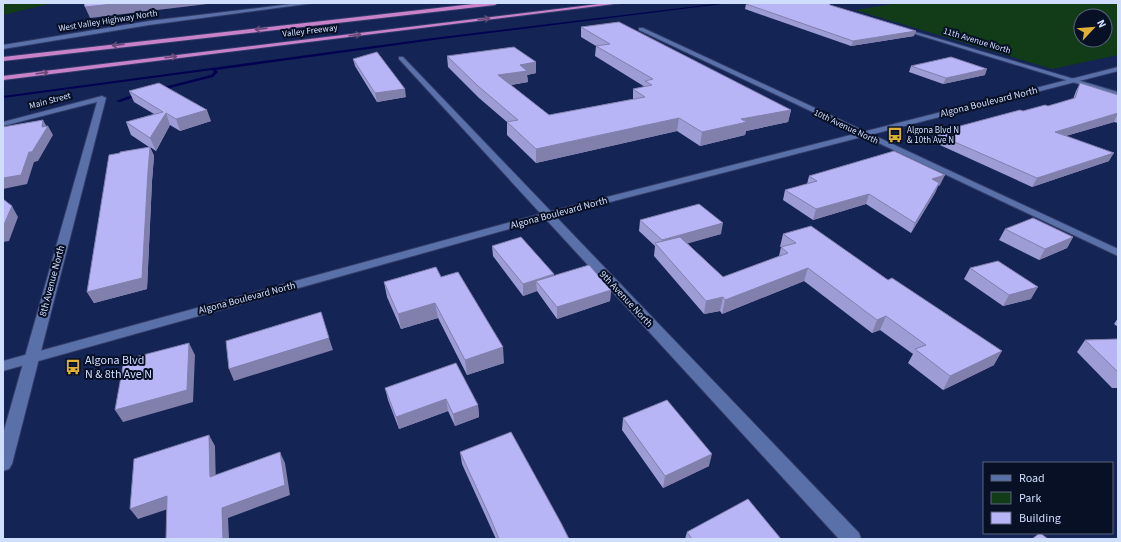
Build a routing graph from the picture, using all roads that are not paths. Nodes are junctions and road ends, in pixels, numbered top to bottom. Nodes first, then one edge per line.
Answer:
1 (311, 3) edge
2 (465, 3) edge
3 (495, 3) edge
4 (619, 3) edge
5 (354, 18) junction
6 (896, 27) edge
7 (641, 29) dead end
8 (3, 47) edge
9 (402, 58) dead end
10 (3, 59) edge
11 (1118, 69) edge
12 (3, 78) edge
13 (1074, 80) junction
14 (1118, 94) edge
15 (102, 98) joint
16 (3, 124) edge
17 (862, 134) junction
18 (548, 215) junction
19 (1118, 253) edge
20 (31, 358) junction
21 (3, 366) edge
22 (3, 464) edge
23 (852, 539) edge

1 - 8 street, West Valley Highway North
2 - 5 highway
3 - 5 highway, Valley Freeway
12 -> 4 highway, Valley Freeway
5 -> 10 highway, Valley Freeway
6 - 13 street, 11th Avenue North
7 - 17 street, 10th Avenue North
9 - 18 street, 9th Avenue North
11 - 13 street, Algona Boulevard North
13 - 14 street, 11th Avenue North
13 - 17 street, Algona Boulevard North
15 - 16 street, Main Street
15 - 20 street, 8th Avenue North
17 - 18 street, Algona Boulevard North
17 - 19 street, 10th Avenue North
18 - 20 street, Algona Boulevard North
18 - 23 street, 9th Avenue North
20 - 21 street, Algona Boulevard North
20 - 22 street, 8th Avenue North

